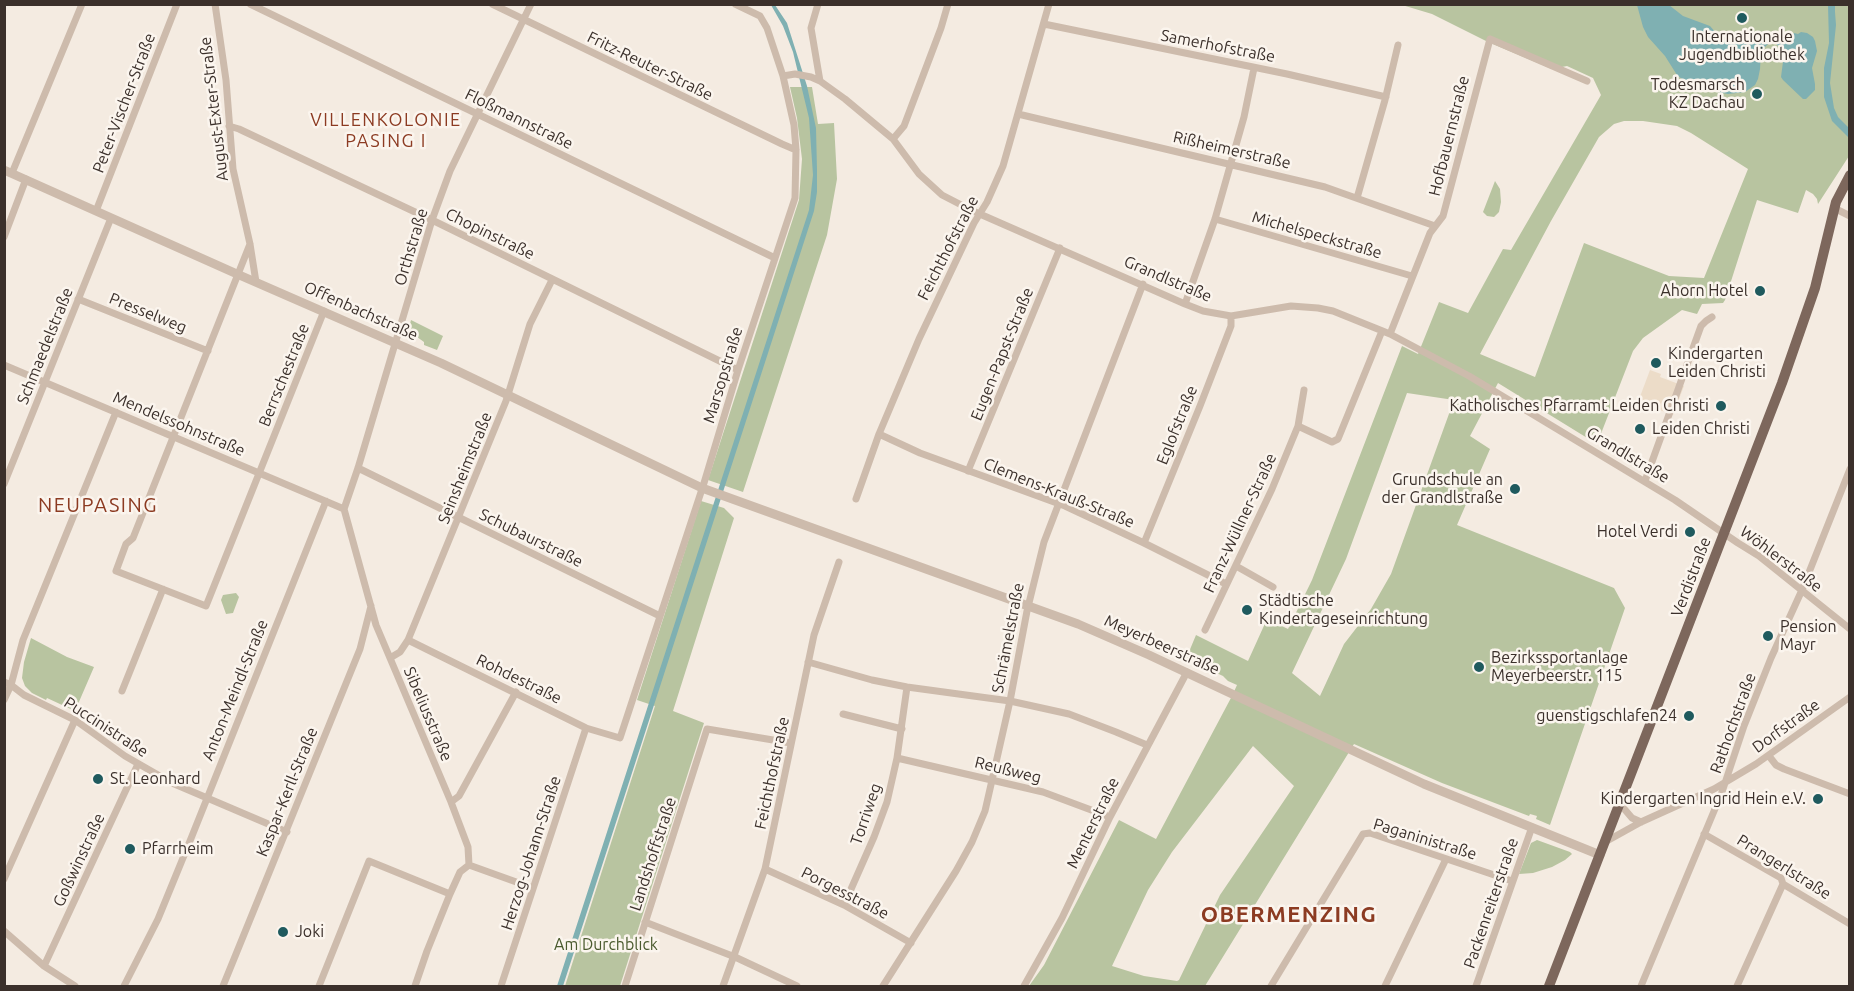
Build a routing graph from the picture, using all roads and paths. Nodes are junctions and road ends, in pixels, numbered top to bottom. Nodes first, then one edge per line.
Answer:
1 (82, 4) edge
2 (177, 4) edge
3 (215, 4) edge
4 (250, 4) edge
5 (492, 4) edge
6 (531, 4) edge
7 (735, 4) edge
8 (818, 4) edge
9 (948, 4) edge
10 (1049, 4) edge
11 (524, 20) junction
12 (1044, 24) junction
13 (1398, 45) dead end
14 (1254, 68) junction
15 (783, 76) junction
16 (820, 81) junction
17 (1587, 81) dead end
18 (1386, 98) junction
19 (478, 114) junction
20 (1018, 114) junction
21 (229, 126) junction
22 (893, 139) junction
23 (796, 150) junction
24 (1230, 164) junction
25 (8, 171) edge
26 (1850, 175) edge
27 (26, 179) junction
28 (1358, 198) junction
29 (1834, 208) junction
30 (96, 211) junction
31 (980, 214) junction
32 (1850, 216) edge
33 (111, 218) junction
34 (1215, 219) junction
35 (432, 220) junction
36 (1435, 226) junction
37 (4, 237) edge
38 (250, 244) junction
39 (1060, 248) junction
40 (775, 258) junction
41 (237, 274) junction
42 (1412, 276) junction
43 (552, 280) junction
44 (256, 282) junction
45 (1143, 284) junction
46 (78, 299) junction
47 (1185, 304) junction
48 (324, 311) junction
49 (1231, 316) junction
50 (1712, 317) dead end
51 (1383, 331) junction
52 (1390, 334) junction
53 (396, 343) junction
54 (208, 351) junction
55 (4, 365) edge
56 (738, 370) junction
57 (45, 382) junction
58 (1304, 390) dead end
59 (508, 394) junction
60 (116, 412) junction
61 (1298, 426) junction
62 (879, 434) junction
63 (174, 436) junction
64 (358, 468) junction
65 (1850, 469) edge
66 (968, 471) junction
67 (259, 473) junction
68 (1645, 481) junction
69 (4, 484) edge
70 (702, 488) junction
71 (856, 499) dead end
72 (326, 501) junction
73 (1057, 504) junction
74 (344, 509) junction
75 (459, 518) junction
76 (1724, 533) junction
77 (1144, 543) junction
78 (839, 562) dead end
79 (1236, 566) junction
80 (1227, 584) junction
81 (1273, 587) dead end
82 (163, 589) junction
83 (1802, 590) junction
84 (1028, 605) junction
85 (371, 606) junction
86 (660, 616) junction
87 (1850, 629) edge
88 (1205, 630) dead end
89 (408, 640) junction
90 (390, 658) junction
91 (808, 662) junction
92 (1186, 672) junction
93 (8, 683) edge
94 (907, 687) junction
95 (122, 691) dead end
96 (516, 692) junction
97 (1850, 697) edge
98 (4, 699) edge
99 (1010, 701) junction
100 (843, 714) dead end
101 (75, 720) junction
102 (586, 728) junction
103 (902, 729) junction
104 (621, 738) joint
105 (791, 743) junction
106 (1147, 746) junction
107 (1769, 756) junction
108 (897, 758) junction
109 (138, 765) junction
110 (993, 779) junction
111 (1725, 781) junction
112 (1850, 794) edge
113 (207, 798) junction
114 (451, 802) junction
115 (1620, 804) junction
116 (1110, 817) junction
117 (1641, 822) junction
118 (1532, 827) junction
119 (286, 832) junction
120 (1704, 834) junction
121 (1604, 843) junction
122 (1600, 855) junction
123 (1446, 859) junction
124 (470, 865) junction
125 (765, 869) junction
126 (4, 879) edge
127 (1512, 881) junction
128 (1782, 884) junction
129 (533, 888) junction
130 (450, 894) junction
131 (844, 905) junction
132 (645, 922) junction
133 (1850, 924) edge
134 (4, 931) edge
135 (911, 943) junction
136 (735, 957) junction
137 (44, 966) junction
138 (75, 987) edge
139 (124, 987) edge
140 (223, 987) edge
141 (319, 987) edge
142 (415, 987) edge
143 (501, 987) edge
144 (625, 987) edge
145 (723, 987) edge
146 (797, 987) edge
147 (883, 987) edge
148 (1024, 987) edge
149 (1271, 987) edge
150 (1385, 987) edge
151 (1476, 987) edge
152 (1550, 987) edge
153 (1641, 987) edge
154 (1737, 987) edge

1 - 25 street
2 - 30 street, Peter-Vischer-Straße
3 - 21 street, August-Exter-Straße
4 - 19 street, Floßmannstraße
5 - 11 street, Fritz-Reuter-Straße
6 - 11 street, Orthstraße
7 - 15 street, Marsopstraße
8 - 16 street
9 - 22 street
10 - 12 street, Feichthofstraße
11 - 19 street, Orthstraße
11 - 23 street, Fritz-Reuter-Straße
12 - 14 street, Samerhofstraße
12 - 20 street, Feichthofstraße
13 - 18 street
14 - 18 street, Samerhofstraße
14 - 24 street
15 - 16 street, Grandlstraße
15 - 23 street, Marsopstraße
16 - 22 street, Grandlstraße
17 - 36 street, Hofbauernstraße
18 - 28 street
19 - 35 street, Orthstraße
19 - 40 street, Floßmannstraße
20 - 24 street, Rißheimerstraße
20 - 31 street, Feichthofstraße
21 - 35 street, Chopinstraße
21 - 38 street, August-Exter-Straße
22 - 31 street, Grandlstraße
23 - 40 street, Marsopstraße
24 - 28 street, Rißheimerstraße
24 - 34 street
25 - 27 street, Offenbachstraße
26 - 29 main road, Verdistraße
27 - 30 street, Offenbachstraße
27 - 37 street
28 - 36 street, Rißheimerstraße
29 - 32 street
29 - 76 main road, Verdistraße
30 - 33 street, Offenbachstraße
31 - 39 street, Grandlstraße
31 - 62 street, Feichthofstraße
33 - 41 street, Offenbachstraße
33 - 46 street, Schmaedelstraße
34 - 42 street, Michelspeckstraße
34 - 47 street
35 - 43 street, Chopinstraße
35 - 53 street, Orthstraße
36 - 42 street, Hofbauernstraße
38 - 41 street
38 - 44 street, August-Exter-Straße
39 - 45 street, Grandlstraße
39 - 66 street, Eugen-Papst-Straße
40 - 56 street, Marsopstraße
41 - 44 street, Offenbachstraße
41 - 54 street
42 - 52 street, Hofbauernstraße
43 - 56 street, Chopinstraße
43 - 59 street, Seinsheimstraße
44 - 48 street, Offenbachstraße
45 - 47 street, Grandlstraße
45 - 73 street, Schrämelstraße
46 - 54 street, Presselweg
46 - 57 street, Schmaedelstraße
47 - 49 street, Grandlstraße
48 - 53 street, Offenbachstraße
48 - 67 street, Berrschestraße
49 - 51 street, Grandlstraße
49 - 77 street, Eglofstraße
50 - 68 street
51 - 52 street, Grandlstraße
51 - 61 street
52 - 68 street, Grandlstraße
53 - 59 street, Offenbachstraße
53 - 64 street, Orthstraße
54 - 63 street
55 - 57 street, Mendelssohnstraße
56 - 70 street, Marsopstraße
57 - 60 street, Mendelssohnstraße
57 - 69 street, Schmaedelstraße
58 - 61 street, Franz-Wüllner-Straße
59 - 70 street, Offenbachstraße
59 - 75 street, Seinsheimstraße
60 - 63 street, Mendelssohnstraße
60 - 93 street
61 - 79 street, Franz-Wüllner-Straße
62 - 66 street, Clemens-Krauß-Straße
62 - 71 street, Feichthofstraße
63 - 67 street, Mendelssohnstraße
63 - 82 street
64 - 74 street, Orthstraße
64 - 75 street, Schubaurstraße
65 - 83 street, Rathochstraße
66 - 73 street, Clemens-Krauß-Straße
67 - 72 street, Mendelssohnstraße
67 - 82 street, Berrschestraße
68 - 76 street, Grandlstraße
70 - 84 street, Meyerbeerstraße
70 - 86 street, Marsopstraße
72 - 74 street, Mendelssohnstraße
72 - 113 street, Anton-Meindl-Straße
73 - 77 street, Clemens-Krauß-Straße
73 - 84 street, Schrämelstraße
74 - 85 street, Sibeliusstraße
75 - 86 street, Schubaurstraße
75 - 89 street, Seinsheimstraße
76 - 83 street, Wöhlerstraße
76 - 115 main road, Verdistraße
77 - 80 street, Clemens-Krauß-Straße
78 - 91 street, Feichthofstraße
79 - 80 street, Franz-Wüllner-Straße
79 - 81 street
80 - 88 street, Franz-Wüllner-Straße
82 - 95 street
83 - 87 street, Wöhlerstraße
83 - 111 street, Rathochstraße
84 - 92 street, Meyerbeerstraße
84 - 99 street, Schrämelstraße
85 - 90 street, Sibeliusstraße
85 - 119 street, Kaspar-Kerll-Straße
86 - 104 street, Marsopstraße
89 - 90 street, Seinsheimstraße
89 - 96 street, Rohdestraße
90 - 114 street, Sibeliusstraße
91 - 94 street
91 - 105 street, Feichthofstraße
92 - 106 street, Menterstraße
92 - 118 street, Meyerbeerstraße
93 - 98 street
93 - 101 street, Puccinistraße
94 - 99 street
94 - 103 street, Torriweg
96 - 102 street, Rohdestraße
96 - 114 street
97 - 107 street, Dorfstraße
99 - 106 street
99 - 110 street, Schrämelstraße
100 - 103 street
101 - 109 street, Puccinistraße
101 - 126 street
102 - 104 street, Rohdestraße
102 - 129 street, Herzog-Johann-Straße
103 - 108 street, Torriweg
105 - 125 street, Feichthofstraße
105 - 132 street, Landshoffstraße
106 - 116 street, Menterstraße
107 - 111 street, Dorfstraße
107 - 112 street
108 - 110 street, Reußweg
108 - 131 street, Torriweg
109 - 113 street, Puccinistraße
109 - 137 street, Goßwinstraße
110 - 116 street, Reußweg
110 - 135 street, Schrämelstraße
111 - 117 street, Dorfstraße
111 - 120 street, Rathochstraße
113 - 119 street, Puccinistraße
113 - 139 street, Anton-Meindl-Straße
114 - 124 street, Sibeliusstraße
115 - 117 street
115 - 121 main road, Verdistraße
116 - 148 street, Menterstraße
117 - 121 street, Dorfstraße
118 - 122 street, Meyerbeerstraße
118 - 127 street, Packenreiterstraße
119 - 140 street, Kaspar-Kerll-Straße
120 - 128 street, Prangerlstraße
120 - 153 street, Rathochstraße
121 - 122 main road, Verdistraße
122 - 152 main road, Verdistraße
123 - 127 street, Paganinistraße
123 - 149 street, Paganinistraße
123 - 150 street
124 - 129 street
124 - 130 street
125 - 131 street, Porgesstraße
125 - 136 street, Feichthofstraße
127 - 151 street, Packenreiterstraße
128 - 133 street, Prangerlstraße
128 - 154 street
129 - 143 street, Herzog-Johann-Straße
130 - 141 street
130 - 142 street
131 - 135 street, Porgesstraße
132 - 136 street
132 - 144 street, Landshoffstraße
134 - 137 street
135 - 147 street, Schrämelstraße
136 - 145 street, Feichthofstraße
136 - 146 street
137 - 138 street

